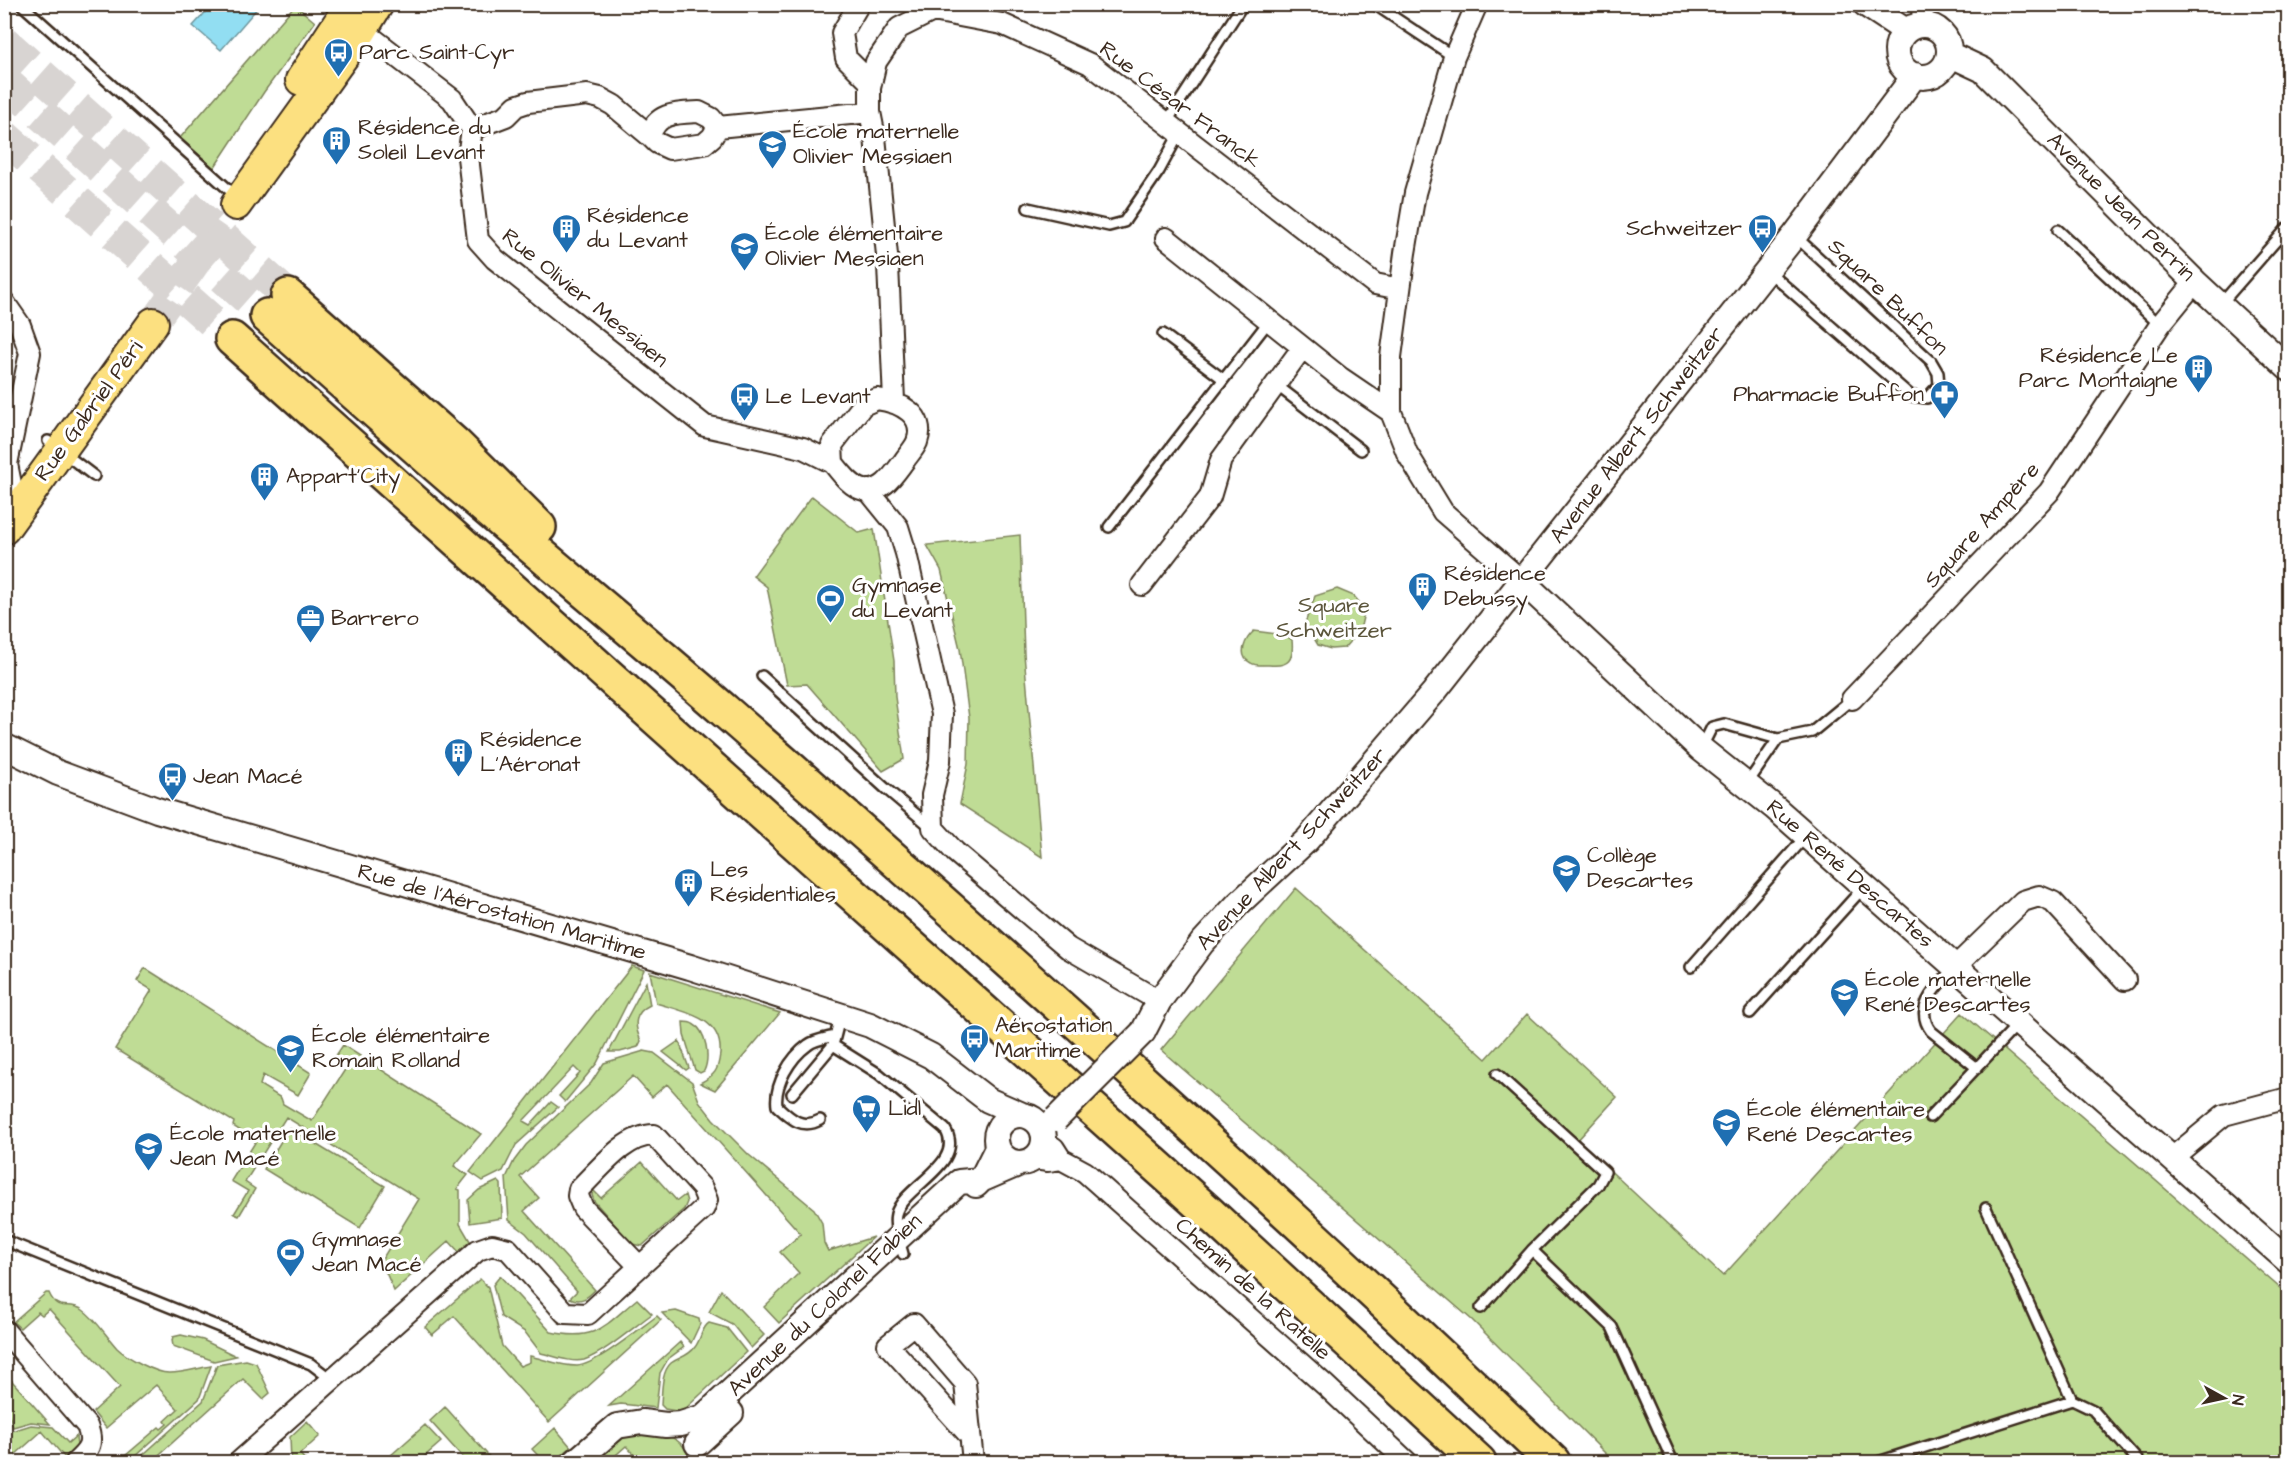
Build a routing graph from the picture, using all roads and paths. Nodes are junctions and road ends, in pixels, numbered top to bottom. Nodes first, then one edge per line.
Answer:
1 (21, 4) edge
2 (378, 4) edge
3 (859, 4) edge
4 (1243, 4) edge
5 (1374, 4) edge
6 (1477, 4) edge
7 (1865, 4) edge
8 (960, 11) edge
9 (359, 13) edge
10 (1917, 20) edge
11 (1949, 54) junction
12 (1454, 57) junction
13 (1914, 75) junction
14 (871, 83) junction
15 (870, 112) junction
16 (718, 127) junction
17 (472, 129) junction
18 (1173, 129) junction
19 (650, 136) junction
20 (230, 196) joint
21 (1028, 208) dead end
22 (2289, 227) edge
23 (2058, 230) dead end
24 (1795, 235) junction
25 (1166, 238) dead end
26 (1767, 270) junction
27 (2195, 282) junction
28 (1400, 289) junction
29 (4, 302) edge
30 (2220, 305) junction
31 (278, 306) tunnel mouth
32 (146, 317) tunnel mouth
33 (1269, 321) junction
34 (2160, 326) junction
35 (1162, 334) dead end
36 (232, 339) tunnel mouth
37 (1302, 348) junction
38 (2289, 368) edge
39 (1223, 379) junction
40 (1275, 384) junction
41 (894, 401) junction
42 (1391, 412) junction
43 (54, 446) junction
44 (1361, 450) dead end
45 (832, 454) junction
46 (94, 476) dead end
47 (893, 476) junction
48 (868, 490) junction
49 (14, 496) edge
50 (891, 517) junction
51 (1109, 527) dead end
52 (4, 529) edge
53 (1522, 581) junction
54 (1142, 585) dead end
55 (762, 676) dead end
56 (1852, 699) joint
57 (1778, 739) junction
58 (4, 746) edge
59 (1701, 749) junction
60 (1747, 784) junction
61 (933, 828) junction
62 (1806, 836) junction
63 (1864, 887) junction
64 (1956, 966) junction
65 (1691, 967) dead end
66 (2125, 980) dead end
67 (1160, 1001) junction
68 (1750, 1013) dead end
69 (2019, 1023) junction
70 (1138, 1027) joint
71 (836, 1032) junction
72 (1977, 1068) junction
73 (1497, 1074) dead end
74 (792, 1094) dead end
75 (2289, 1098) edge
76 (1930, 1117) dead end
77 (820, 1120) dead end
78 (1032, 1131) junction
79 (2172, 1158) junction
80 (981, 1180) junction
81 (1986, 1208) dead end
82 (4, 1240) edge
83 (901, 1246) junction
84 (1532, 1250) junction
85 (2289, 1261) edge
86 (639, 1266) junction
87 (1481, 1308) dead end
88 (4, 1330) edge
89 (332, 1380) junction
90 (2072, 1400) junction
91 (666, 1425) junction
92 (970, 1436) junction
93 (699, 1453) edge
94 (76, 1462) edge
95 (239, 1462) edge
96 (575, 1462) edge
97 (973, 1462) edge
98 (1407, 1462) edge
99 (1479, 1462) edge
100 (1553, 1462) edge
101 (1673, 1462) edge
102 (1878, 1462) edge
103 (2139, 1462) edge

1 - 20 lane
2 - 9 main road
3 - 14 street
4 - 18 lane
5 - 12 lane
6 - 12 street
7 - 10 street
8 - 14 street, Rue César Franck
8 - 18 street, Rue César Franck
9 - 17 street
9 - 20 main road
10 - 11 street
10 - 13 street
11 - 13 street
11 - 27 street, Avenue Jean Perrin
12 - 28 street
13 - 24 street, Avenue Albert Schweitzer
14 - 15 street, Rue César Franck
15 - 16 street
15 - 41 street, Rue César Franck
16 - 19 street
16 - 19 street
17 - 19 street
17 - 45 street, Rue Olivier Messiaen
18 - 21 lane
18 - 28 street, Rue César Franck
22 - 30 lane
23 - 34 lane
24 - 26 street, Avenue Albert Schweitzer
24 - 26 lane, Square Buffon
25 - 33 street
26 - 53 street, Avenue Albert Schweitzer
27 - 30 street, Avenue Jean Perrin
27 - 34 street, Square Ampère
28 - 42 street
29 - 49 street
30 - 38 street, Avenue Jean Perrin
31 - 100 highway
32 - 43 main road, Rue Gabriel Péri
33 - 37 street
33 - 39 lane
34 - 56 street, Square Ampère
35 - 39 lane
36 - 99 highway
37 - 40 street
37 - 42 street
39 - 51 lane
40 - 44 lane
40 - 54 street
41 - 45 street
41 - 47 street
42 - 53 street
43 - 46 lane
43 - 49 main road, Rue Gabriel Péri
45 - 48 street
47 - 48 street
47 - 50 street
48 - 50 street
49 - 52 main road, Rue Gabriel Péri
50 - 61 street
53 - 59 street, Rue René Descartes
53 - 67 street, Avenue Albert Schweitzer
55 - 61 lane
56 - 57 lane
57 - 59 lane
57 - 60 lane
58 - 71 street, Rue de l'Aérostation Maritime
59 - 60 street, Rue René Descartes
60 - 62 street, Rue René Descartes
61 - 67 street
62 - 63 street, Rue René Descartes
62 - 65 lane
63 - 64 street, Rue René Descartes
63 - 68 lane
64 - 66 street
64 - 69 street, Rue René Descartes
64 - 72 lane
67 - 70 street, Avenue Albert Schweitzer
69 - 72 lane
69 - 79 street, Rue René Descartes
70 - 78 street, Avenue du Colonel Fabien, bridge
71 - 74 lane
71 - 77 lane
71 - 78 street, Rue de l'Aérostation Maritime
71 - 83 lane
72 - 76 lane
73 - 84 lane
75 - 79 street
78 - 80 street, Avenue du Colonel Fabien
78 - 80 street, Avenue du Colonel Fabien
78 - 98 street, Chemin de la Ratelle
79 - 85 street, Rue René Descartes
80 - 83 street, Avenue du Colonel Fabien
81 - 90 lane
82 - 89 lane
83 - 91 street, Avenue du Colonel Fabien
83 - 93 street, Avenue du Colonel Fabien
84 - 87 lane
84 - 101 lane
86 - 86 street
86 - 89 street
88 - 94 street
89 - 95 street
90 - 102 lane
90 - 103 lane
91 - 93 street, Avenue du Colonel Fabien
91 - 96 street, Avenue du Colonel Fabien
92 - 92 street
92 - 97 street

